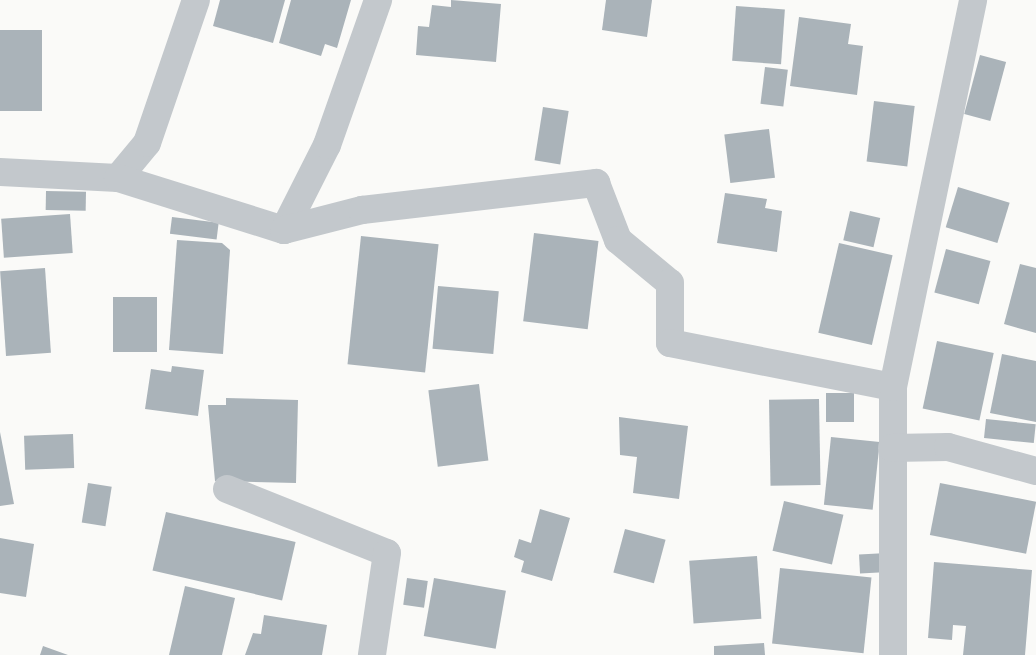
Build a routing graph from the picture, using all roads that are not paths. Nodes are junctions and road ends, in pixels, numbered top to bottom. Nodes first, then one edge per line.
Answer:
1 (196, 0) edge
2 (378, 0) edge
3 (973, 0) edge
4 (0, 172) edge
5 (118, 178) junction
6 (284, 230) junction
7 (893, 387) junction
8 (892, 448) junction
9 (1036, 471) edge
10 (227, 489) dead end
11 (372, 655) edge
12 (893, 655) edge

1 - 5 street
2 - 6 street
3 - 7 street
4 - 5 street
5 - 6 street
6 - 7 street
7 - 8 street
8 - 9 street
8 - 12 street
10 - 11 street

